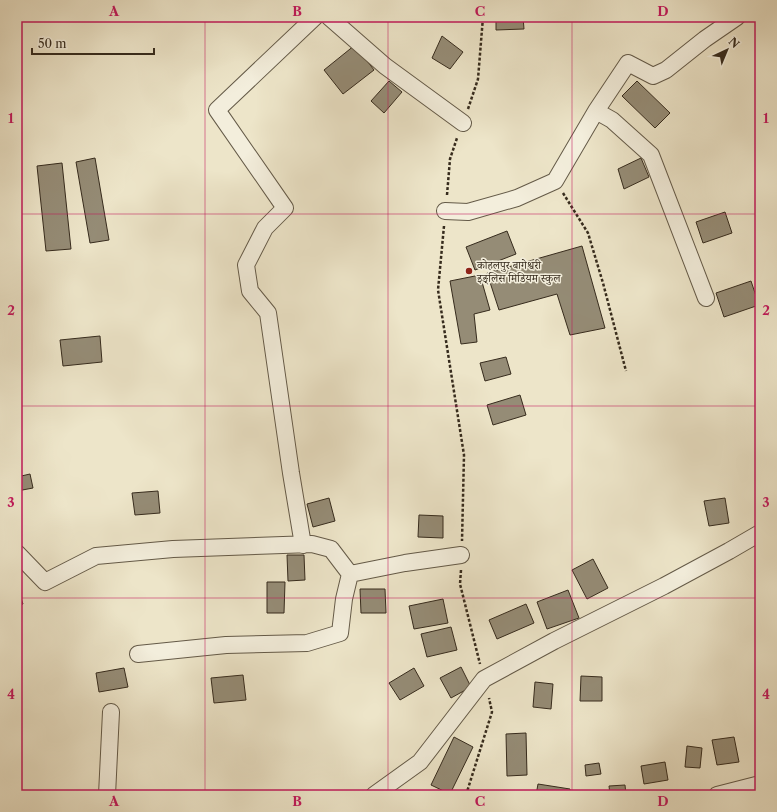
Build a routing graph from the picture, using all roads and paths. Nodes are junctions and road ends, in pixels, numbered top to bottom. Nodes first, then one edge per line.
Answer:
1 (315, 17) edge
2 (329, 17) edge
3 (483, 17) edge
4 (737, 17) edge
5 (596, 112) junction
6 (463, 123) junction
7 (555, 181) junction
8 (445, 211) junction
9 (706, 298) dead end
10 (626, 371) dead end
11 (760, 533) edge
12 (302, 545) junction
13 (17, 553) edge
14 (461, 555) junction
15 (350, 574) junction
16 (138, 654) dead end
17 (484, 679) junction
18 (111, 712) dead end
19 (760, 784) edge
20 (107, 795) edge
21 (374, 795) edge
22 (466, 795) edge
23 (721, 795) edge

1 - 12 street
2 - 6 street
3 - 6 path
4 - 5 street
5 - 7 street
5 - 9 street
6 - 8 path
7 - 8 street
7 - 10 path
8 - 14 path
11 - 17 street
12 - 13 street
12 - 15 street
14 - 15 street
14 - 17 path
15 - 16 street
17 - 21 street
17 - 22 path
18 - 20 street
19 - 23 street

